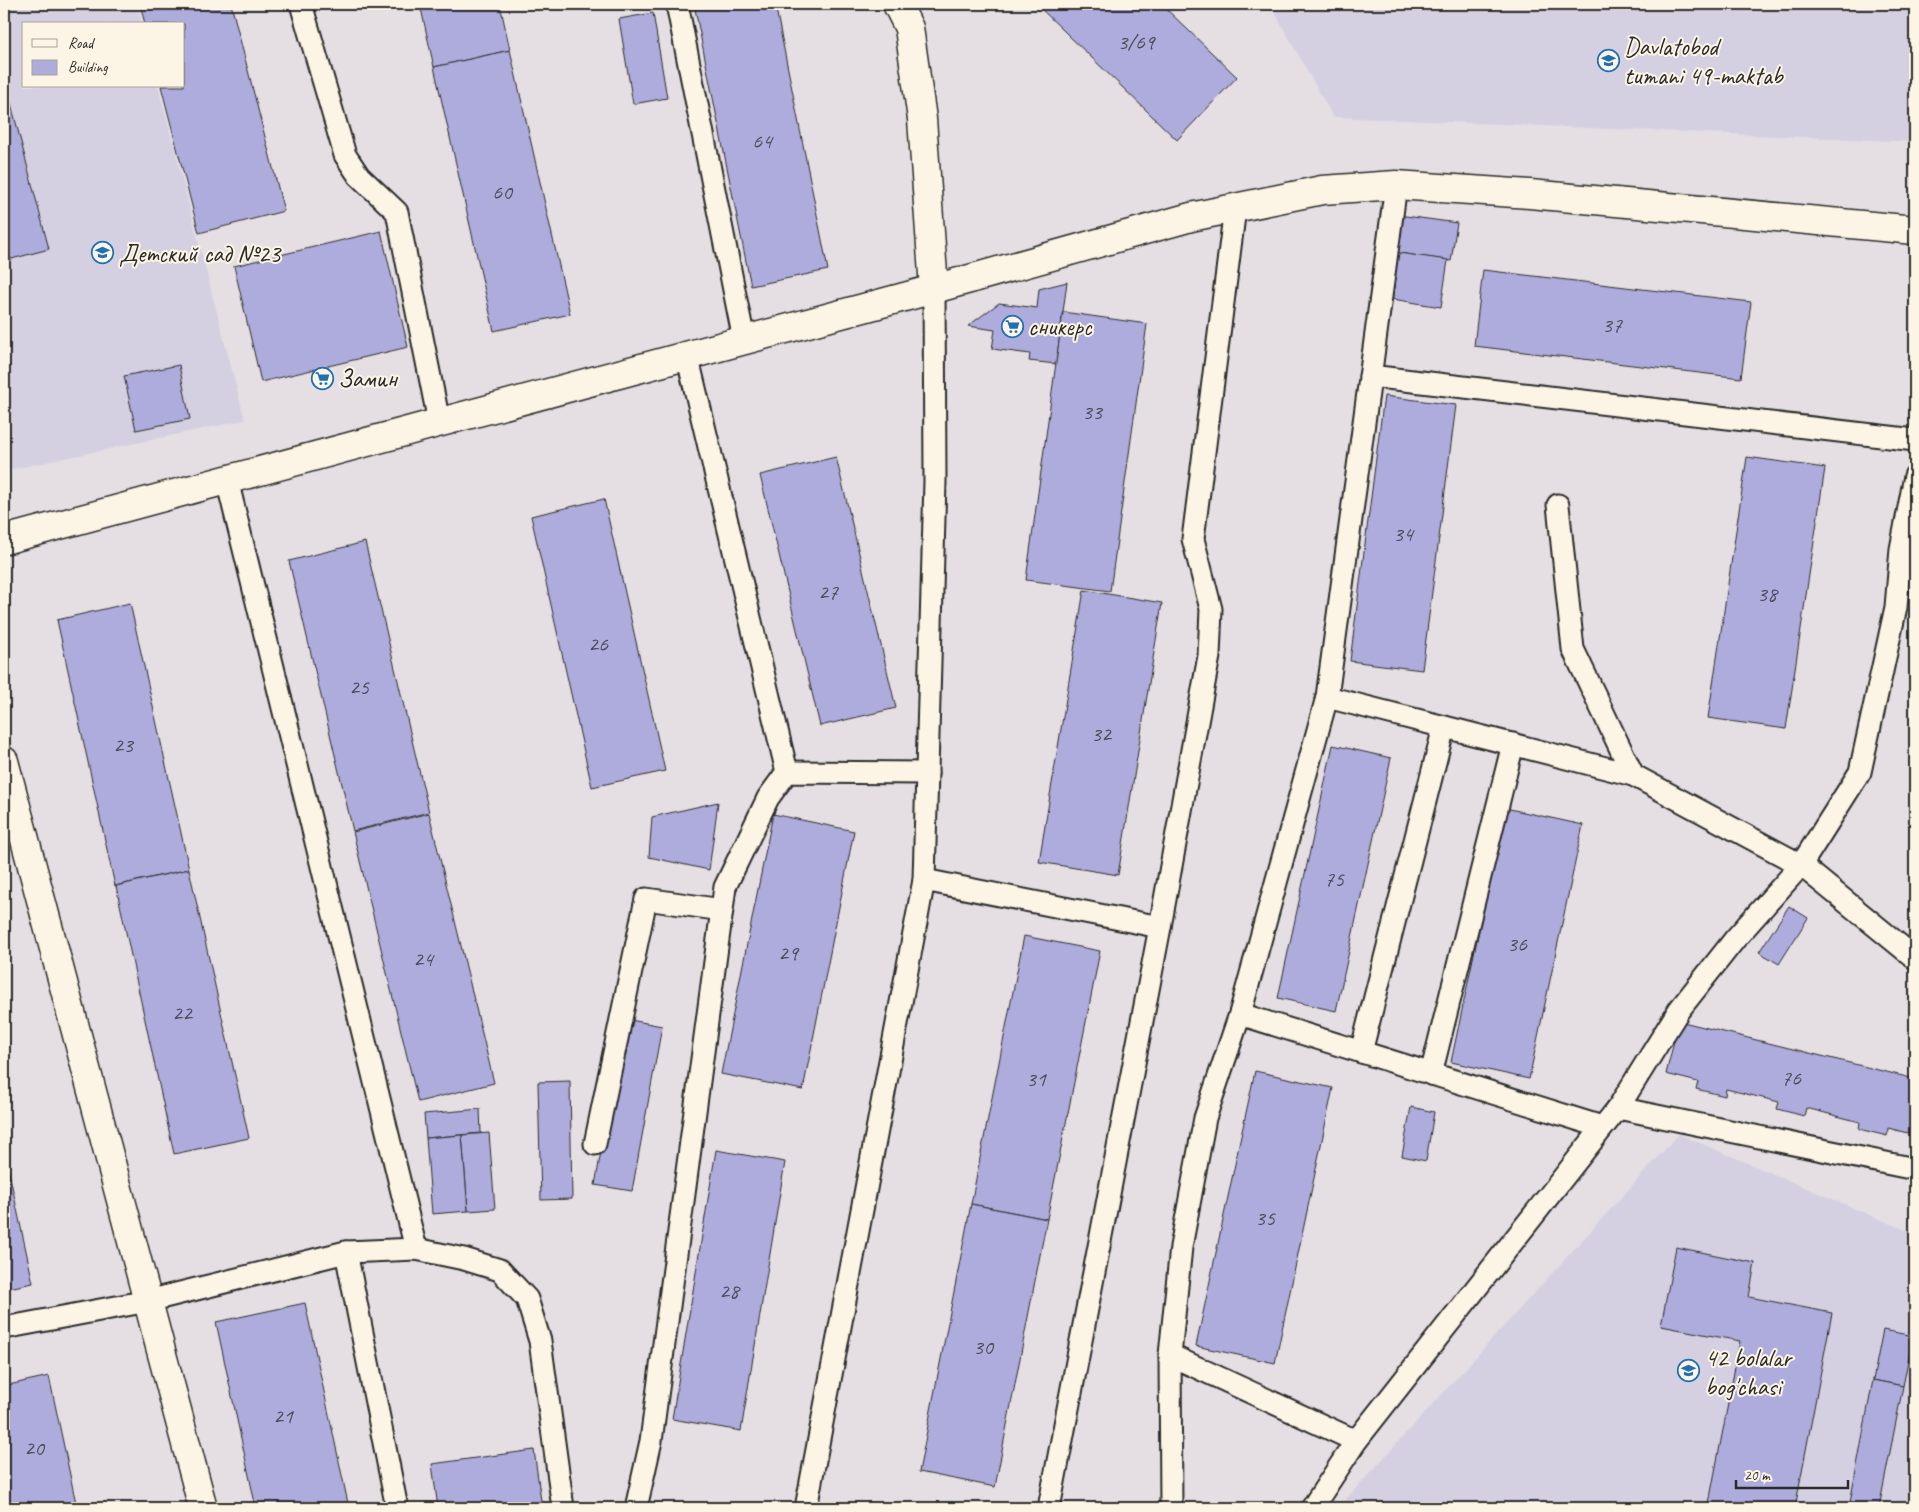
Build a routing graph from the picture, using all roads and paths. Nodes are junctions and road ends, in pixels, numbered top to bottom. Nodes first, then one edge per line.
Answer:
1 (301, 4) edge
2 (677, 4) edge
3 (896, 4) edge
4 (1396, 184) junction
5 (1235, 208) junction
6 (1915, 230) edge
7 (934, 289) junction
8 (744, 340) junction
9 (687, 355) junction
10 (1370, 376) junction
11 (439, 422) junction
12 (1915, 440) edge
13 (1915, 476) edge
14 (227, 480) junction
15 (1558, 505) dead end
16 (4, 540) edge
17 (1327, 697) junction
18 (1444, 727) junction
19 (1513, 744) junction
20 (4, 760) edge
21 (788, 772) junction
22 (927, 773) junction
23 (1633, 775) junction
24 (1801, 865) junction
25 (924, 880) junction
26 (722, 910) junction
27 (1160, 927) junction
28 (1915, 958) edge
29 (1240, 1014) junction
30 (1361, 1052) junction
31 (1431, 1074) junction
32 (1618, 1108) junction
33 (1602, 1127) junction
34 (595, 1144) dead end
35 (1915, 1169) edge
36 (416, 1249) junction
37 (346, 1252) junction
38 (148, 1301) junction
39 (4, 1328) edge
40 (1170, 1355) junction
41 (1356, 1441) junction
42 (203, 1508) edge
43 (397, 1508) edge
44 (563, 1508) edge
45 (636, 1508) edge
46 (806, 1508) edge
47 (1049, 1508) edge
48 (1170, 1508) edge
49 (1312, 1508) edge

1 - 11 lane
2 - 8 lane
3 - 7 street
4 - 5 street
4 - 6 street
4 - 10 lane
5 - 7 street
5 - 27 lane
7 - 8 street
7 - 22 lane
8 - 9 street
9 - 11 street
9 - 21 lane
10 - 12 lane
10 - 17 lane
11 - 14 street
13 - 24 lane
14 - 16 street
14 - 36 lane
15 - 23 lane
17 - 18 lane
17 - 29 lane
18 - 19 lane
18 - 30 lane
19 - 23 lane
19 - 31 lane
20 - 38 street
21 - 22 lane
21 - 26 lane
22 - 25 lane
23 - 24 lane
24 - 28 lane
24 - 32 lane
25 - 27 lane
25 - 46 lane
26 - 34 lane
26 - 45 lane
27 - 47 lane
29 - 30 lane
29 - 40 lane
30 - 31 lane
31 - 33 lane
32 - 33 lane
32 - 35 lane
33 - 41 lane
36 - 37 lane
36 - 44 lane
37 - 38 lane
37 - 43 lane
38 - 39 lane
38 - 42 street
40 - 41 lane
40 - 48 lane
41 - 49 lane

